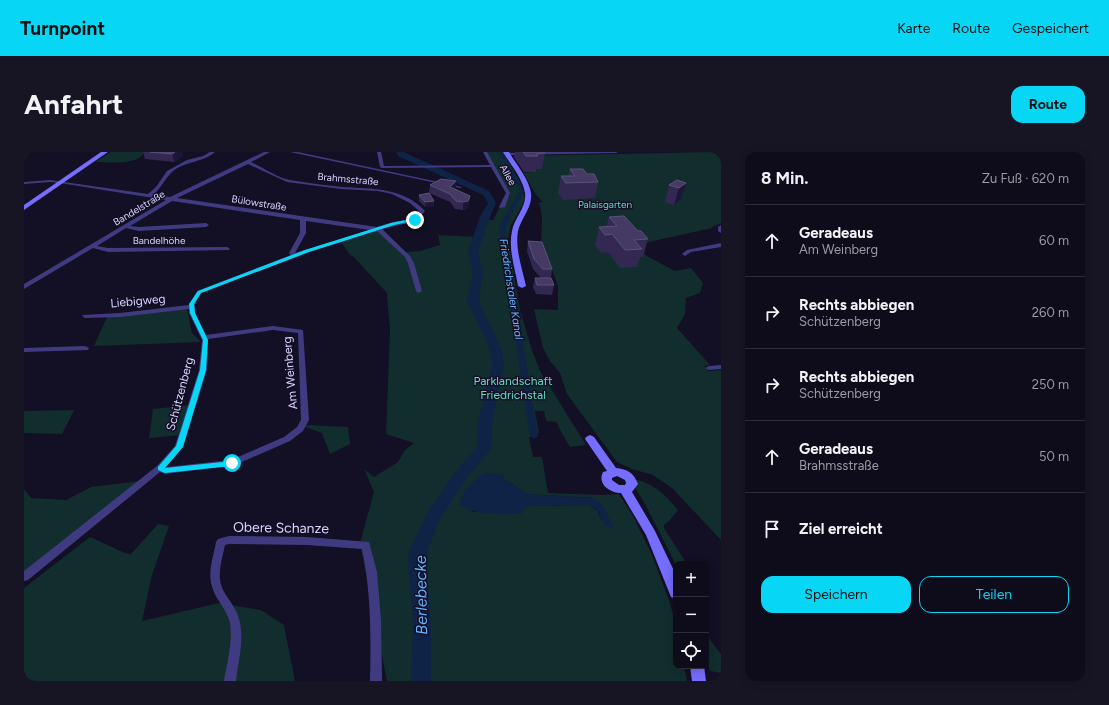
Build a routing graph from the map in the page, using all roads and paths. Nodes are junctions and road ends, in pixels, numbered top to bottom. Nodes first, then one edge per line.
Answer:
1 (105, 152) edge
2 (213, 152) edge
3 (268, 152) edge
4 (292, 152) edge
5 (379, 152) edge
6 (485, 152) edge
7 (616, 152) edge
8 (718, 152) edge
9 (507, 153) edge
10 (721, 153) edge
11 (248, 162) junction
12 (493, 166) junction
13 (382, 167) junction
14 (377, 169) junction
15 (60, 182) junction
16 (24, 183) edge
17 (460, 187) dead end
18 (148, 196) junction
19 (171, 199) junction
20 (502, 207) dead end
21 (24, 208) edge
22 (303, 219) junction
23 (125, 226) junction
24 (206, 226) dead end
25 (721, 227) edge
26 (378, 229) junction
27 (721, 231) edge
28 (721, 245) edge
29 (92, 246) junction
30 (227, 249) dead end
31 (685, 254) dead end
32 (294, 256) junction
33 (522, 286) dead end
34 (24, 287) edge
35 (420, 291) dead end
36 (192, 307) junction
37 (85, 316) dead end
38 (205, 337) junction
39 (85, 348) dead end
40 (24, 350) edge
41 (721, 367) edge
42 (708, 368) dead end
43 (590, 439) dead end
44 (160, 468) junction
45 (24, 577) edge
46 (673, 584) edge
47 (697, 669) edge
48 (230, 681) edge
49 (376, 681) edge
50 (699, 681) edge

1 - 15 main road
2 - 18 street
3 - 11 street, Bandelstraße
4 - 14 street
5 - 13 street
6 - 12 street, Allee
7 - 9 street
8 - 10 street
9 - 33 main road
11 - 19 street, Bandelstraße
11 - 26 street, Brahmsstraße
12 - 13 street
12 - 20 street, Allee
13 - 14 street
14 - 17 street
15 - 16 street, Bülowstraße
15 - 18 street, Bülowstraße
15 - 21 main road
18 - 19 street, Bülowstraße
19 - 22 street, Bülowstraße
19 - 23 street, Bandelstraße
22 - 26 street, Bülowstraße
22 - 32 street
23 - 24 street
23 - 29 street, Bandelstraße
25 - 27 street
26 - 32 street
26 - 35 street
28 - 31 street
29 - 30 street, Bandelhöhe
29 - 34 street, Bandelstraße
32 - 36 street
36 - 37 street, Liebigweg
36 - 38 street
38 - 44 street, Schützenberg
38 - 44 street, Am Weinberg
39 - 40 street
41 - 42 street
43 - 46 main road
44 - 45 street, Schützenberg
47 - 50 main road
48 - 49 street, Obere Schanze

